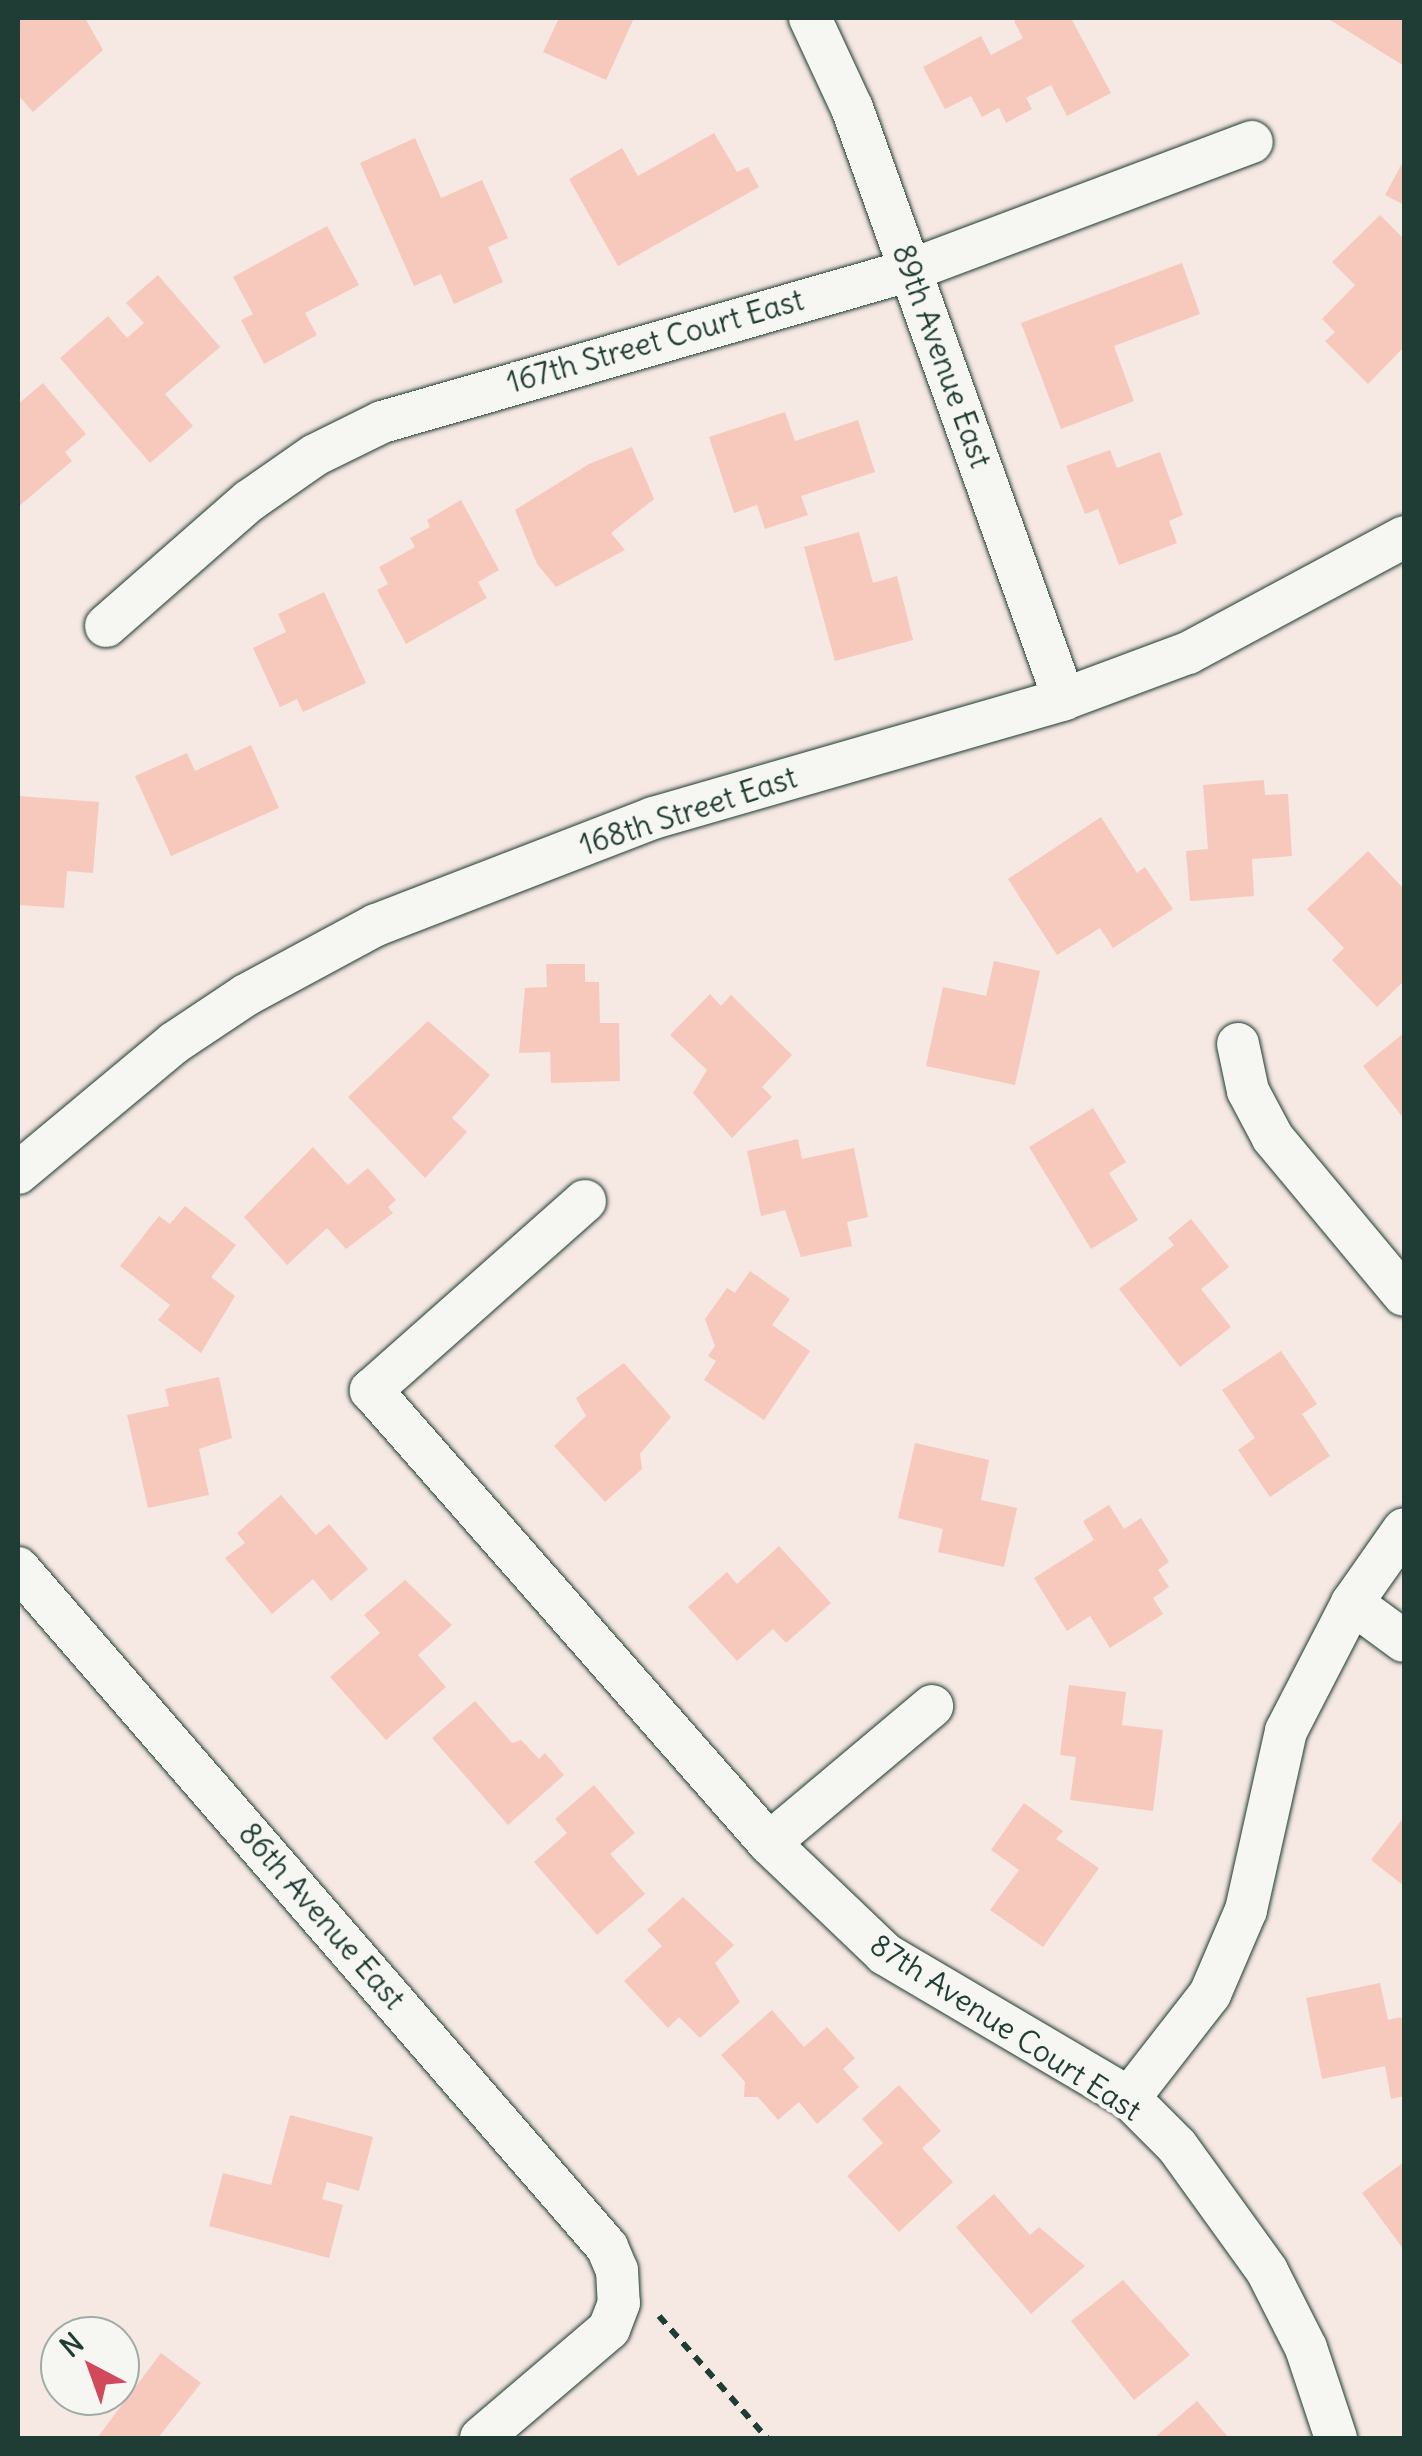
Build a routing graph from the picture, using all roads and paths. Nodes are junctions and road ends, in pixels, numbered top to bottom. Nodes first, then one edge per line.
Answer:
1 (810, 18) edge
2 (1252, 142) dead end
3 (911, 270) junction
4 (1404, 537) edge
5 (106, 626) dead end
6 (1064, 699) junction
7 (1238, 1044) dead end
8 (18, 1173) edge
9 (585, 1201) dead end
10 (1404, 1295) edge
11 (1404, 1530) edge
12 (18, 1568) edge
13 (1352, 1603) junction
14 (1404, 1641) edge
15 (932, 1706) dead end
16 (769, 1843) junction
17 (1129, 2098) junction
18 (618, 2286) junction
19 (481, 2438) edge
20 (768, 2438) edge
21 (1336, 2438) edge

1 - 3 street, 89th Avenue East
2 - 3 street, 167th Street Court East
3 - 5 street, 167th Street Court East
3 - 6 street, 89th Avenue East
4 - 6 street, 168th Street East
6 - 8 street, 168th Street East
7 - 10 street
9 - 16 street, 87th Avenue Court East
11 - 13 street
12 - 18 street, 86th Avenue East
13 - 14 street
13 - 17 street
15 - 16 street
16 - 17 street, 87th Avenue Court East
17 - 21 street, 87th Avenue Court East
18 - 19 street
18 - 20 path

